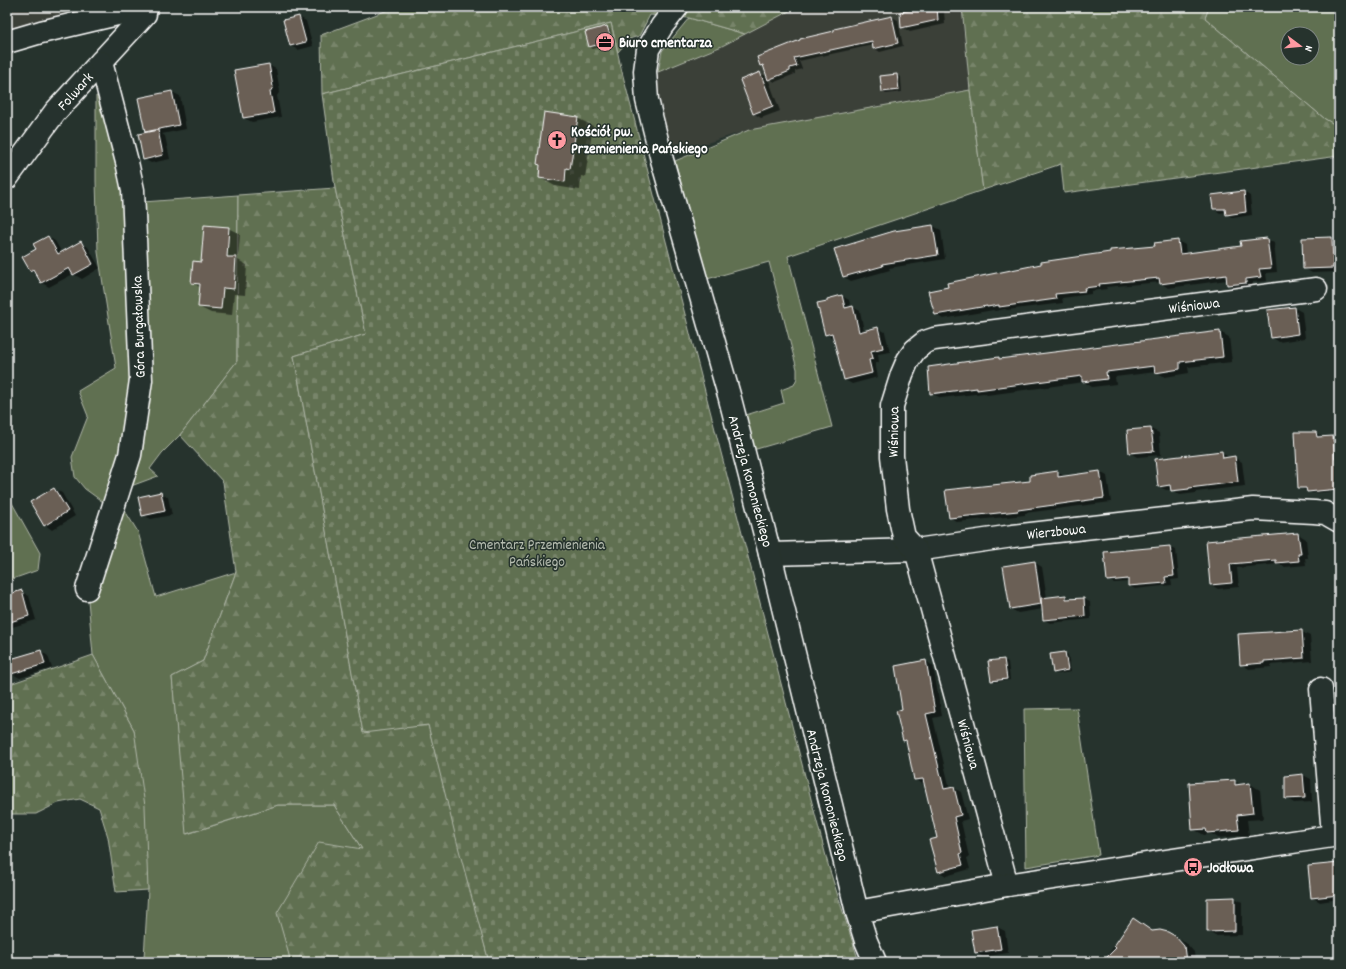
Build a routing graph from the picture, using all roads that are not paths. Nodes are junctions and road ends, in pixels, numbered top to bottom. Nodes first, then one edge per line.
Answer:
1 (146, 7) edge
2 (677, 7) edge
3 (7, 42) edge
4 (100, 62) junction
5 (7, 178) edge
6 (1316, 289) dead end
7 (1339, 521) edge
8 (916, 550) junction
9 (770, 554) junction
10 (87, 589) dead end
11 (1321, 689) dead end
12 (1336, 835) edge
13 (1007, 885) junction
14 (857, 912) junction
15 (875, 962) edge

1 - 3 street, Folwark
1 - 4 street, Folwark
2 - 9 street, Andrzeja Komonieckiego
4 - 5 street, Folwark
4 - 10 street, Góra Burgałowska
6 - 8 street, Wiśniowa
7 - 8 street, Wierzbowa
8 - 9 street, Wierzbowa
8 - 13 street, Wiśniowa
9 - 14 street, Andrzeja Komonieckiego
11 - 12 street
12 - 13 street
13 - 14 street
14 - 15 street, Andrzeja Komonieckiego

